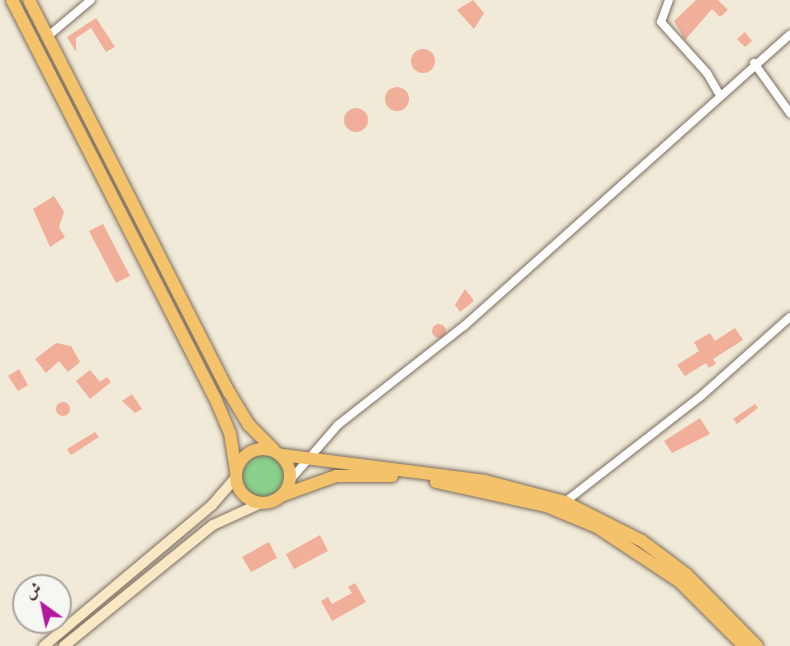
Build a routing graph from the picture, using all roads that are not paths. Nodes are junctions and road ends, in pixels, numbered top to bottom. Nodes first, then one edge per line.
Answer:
1 (12, 0) edge
2 (29, 0) edge
3 (91, 0) edge
4 (669, 0) edge
5 (790, 35) edge
6 (47, 37) junction
7 (754, 63) junction
8 (718, 94) junction
9 (790, 113) edge
10 (790, 317) edge
11 (278, 453) junction
12 (311, 459) junction
13 (236, 474) junction
14 (291, 480) junction
15 (283, 495) junction
16 (565, 502) junction
17 (261, 503) junction
18 (44, 646) edge
19 (64, 646) edge
20 (744, 646) edge
21 (757, 646) edge

1 - 13 main road
2 - 6 main road
3 - 6 street
4 - 8 street
5 - 7 street
6 - 11 main road
7 - 8 street
7 - 9 street
8 - 12 street
10 - 16 street
11 - 12 main road
11 - 13 main road
11 - 14 main road
12 - 14 street
12 - 16 main road
13 - 17 main road
13 - 18 main road
14 - 15 main road
15 - 17 main road
15 - 20 main road
16 - 21 main road
17 - 19 main road

